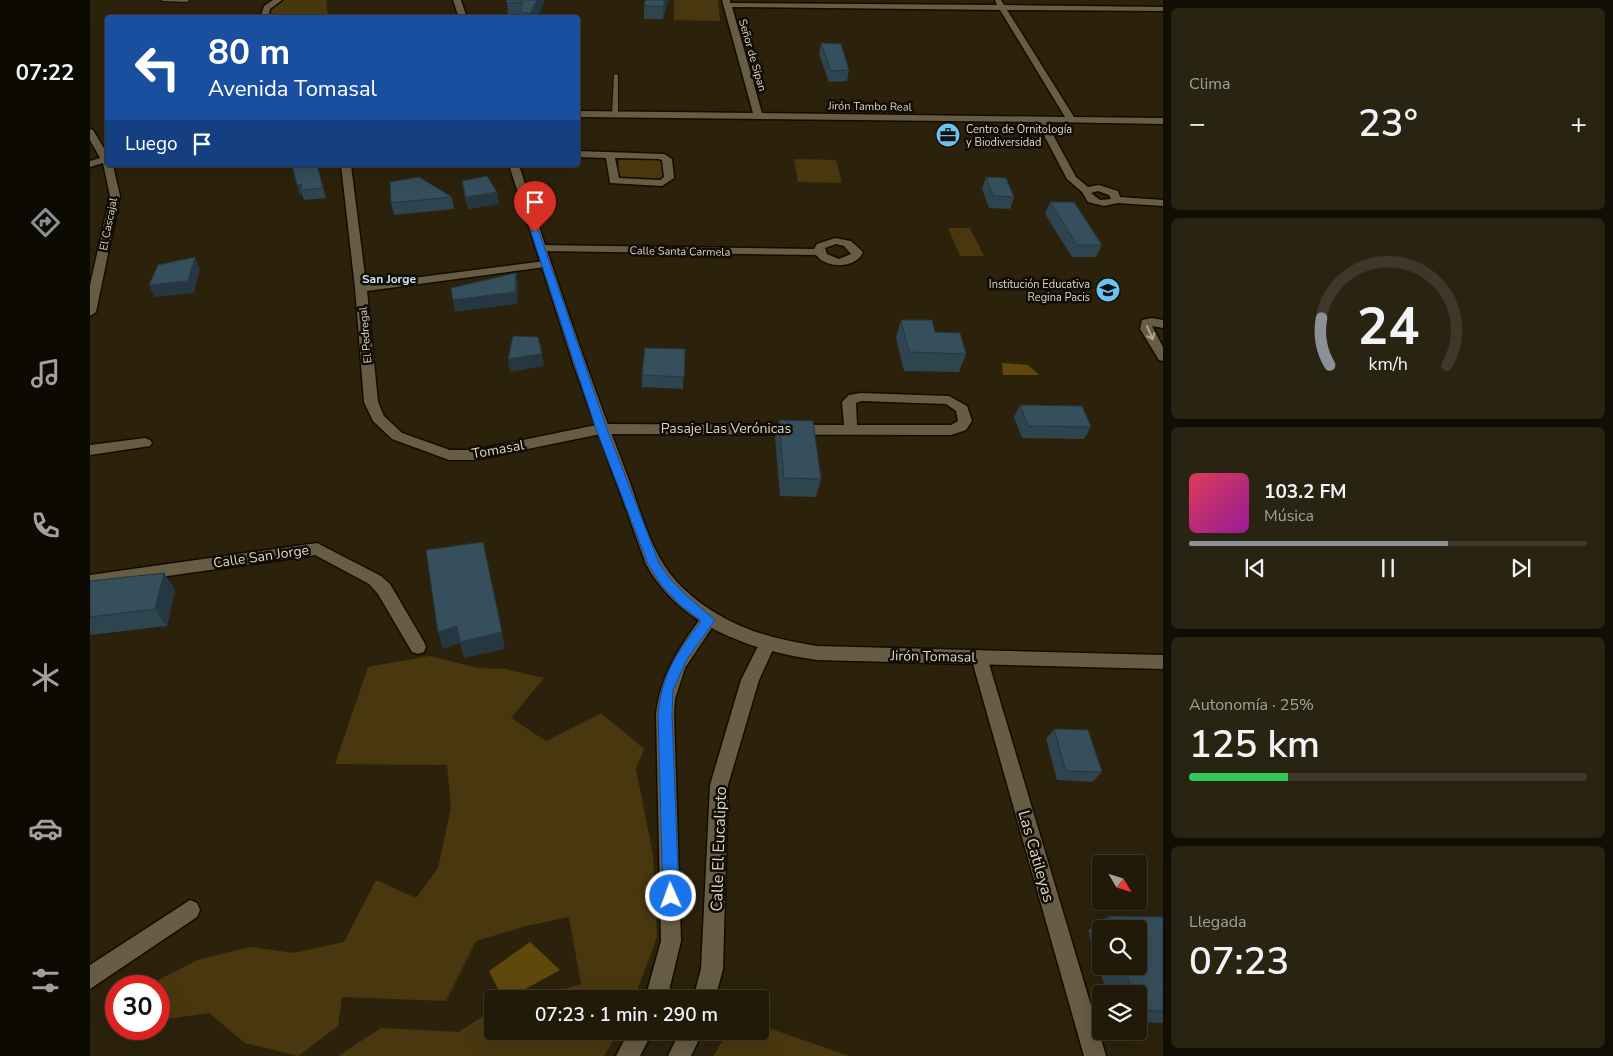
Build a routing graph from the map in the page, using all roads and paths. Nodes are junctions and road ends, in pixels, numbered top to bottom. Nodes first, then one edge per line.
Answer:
1 (163, 0) edge
2 (278, 0) edge
3 (457, 0) edge
4 (1080, 0) edge
5 (187, 1) edge
6 (727, 2) edge
7 (999, 3) edge
8 (1086, 8) junction
9 (1163, 9) edge
10 (265, 15) edge
11 (462, 15) edge
12 (616, 75) dead end
13 (580, 114) edge
14 (615, 114) junction
15 (758, 116) junction
16 (1071, 119) junction
17 (1040, 120) junction
18 (1163, 121) edge
19 (90, 132) edge
20 (580, 154) edge
21 (610, 155) junction
22 (105, 158) edge
23 (105, 162) edge
24 (90, 164) edge
25 (108, 167) edge
26 (346, 167) edge
27 (515, 167) edge
28 (1163, 203) edge
29 (540, 248) junction
30 (819, 252) dead end
31 (545, 264) junction
32 (361, 288) junction
33 (90, 312) edge
34 (1163, 324) edge
35 (1163, 357) edge
36 (601, 429) junction
37 (851, 429) junction
38 (397, 436) joint
39 (145, 443) dead end
40 (90, 450) edge
41 (90, 581) edge
42 (709, 620) junction
43 (767, 645) junction
44 (418, 648) dead end
45 (979, 656) junction
46 (1163, 662) edge
47 (190, 910) dead end
48 (90, 978) edge
49 (658, 990) edge
50 (706, 990) edge
51 (637, 1040) edge
52 (687, 1040) edge
53 (627, 1056) edge
54 (679, 1056) edge
55 (1095, 1056) edge

1 - 5 lane
2 - 10 street
3 - 11 street
4 - 8 street
6 - 7 street
6 - 15 street, Señor de Sipan
7 - 8 street
7 - 16 street
8 - 9 street
12 - 14 lane
13 - 14 street, Jirón Tambo Real
14 - 15 street, Jirón Tambo Real
15 - 17 street, Jirón Tambo Real
16 - 17 street, Jirón Tambo Real
16 - 18 street, Jirón Tambo Real
17 - 28 street
19 - 22 street, El Cascajal
20 - 21 street
21 - 21 street
23 - 24 street
25 - 33 street, El Cascajal
26 - 32 street, El Pedregal
27 - 29 street, Jirón Tomasal
29 - 30 street, Calle Santa Carmela
29 - 31 street, Jirón Tomasal
31 - 32 street
31 - 36 street, Jirón Tomasal
32 - 38 street, El Pedregal
34 -> 35 street
36 - 37 street, Pasaje Las Verónicas
36 - 38 street, Tomasal
36 - 42 street, Jirón Tomasal
37 - 37 street, Pasaje Las Verónicas
39 - 40 street
41 - 44 street, Calle San Jorge
42 - 43 street, Jirón Tomasal
42 - 49 street
43 - 45 street, Jirón Tomasal
43 - 50 street, Calle El Eucalipto
45 - 46 street, Jirón Tomasal
45 - 55 street, Las Catileyas
47 - 48 street
51 - 53 street
52 - 54 street

